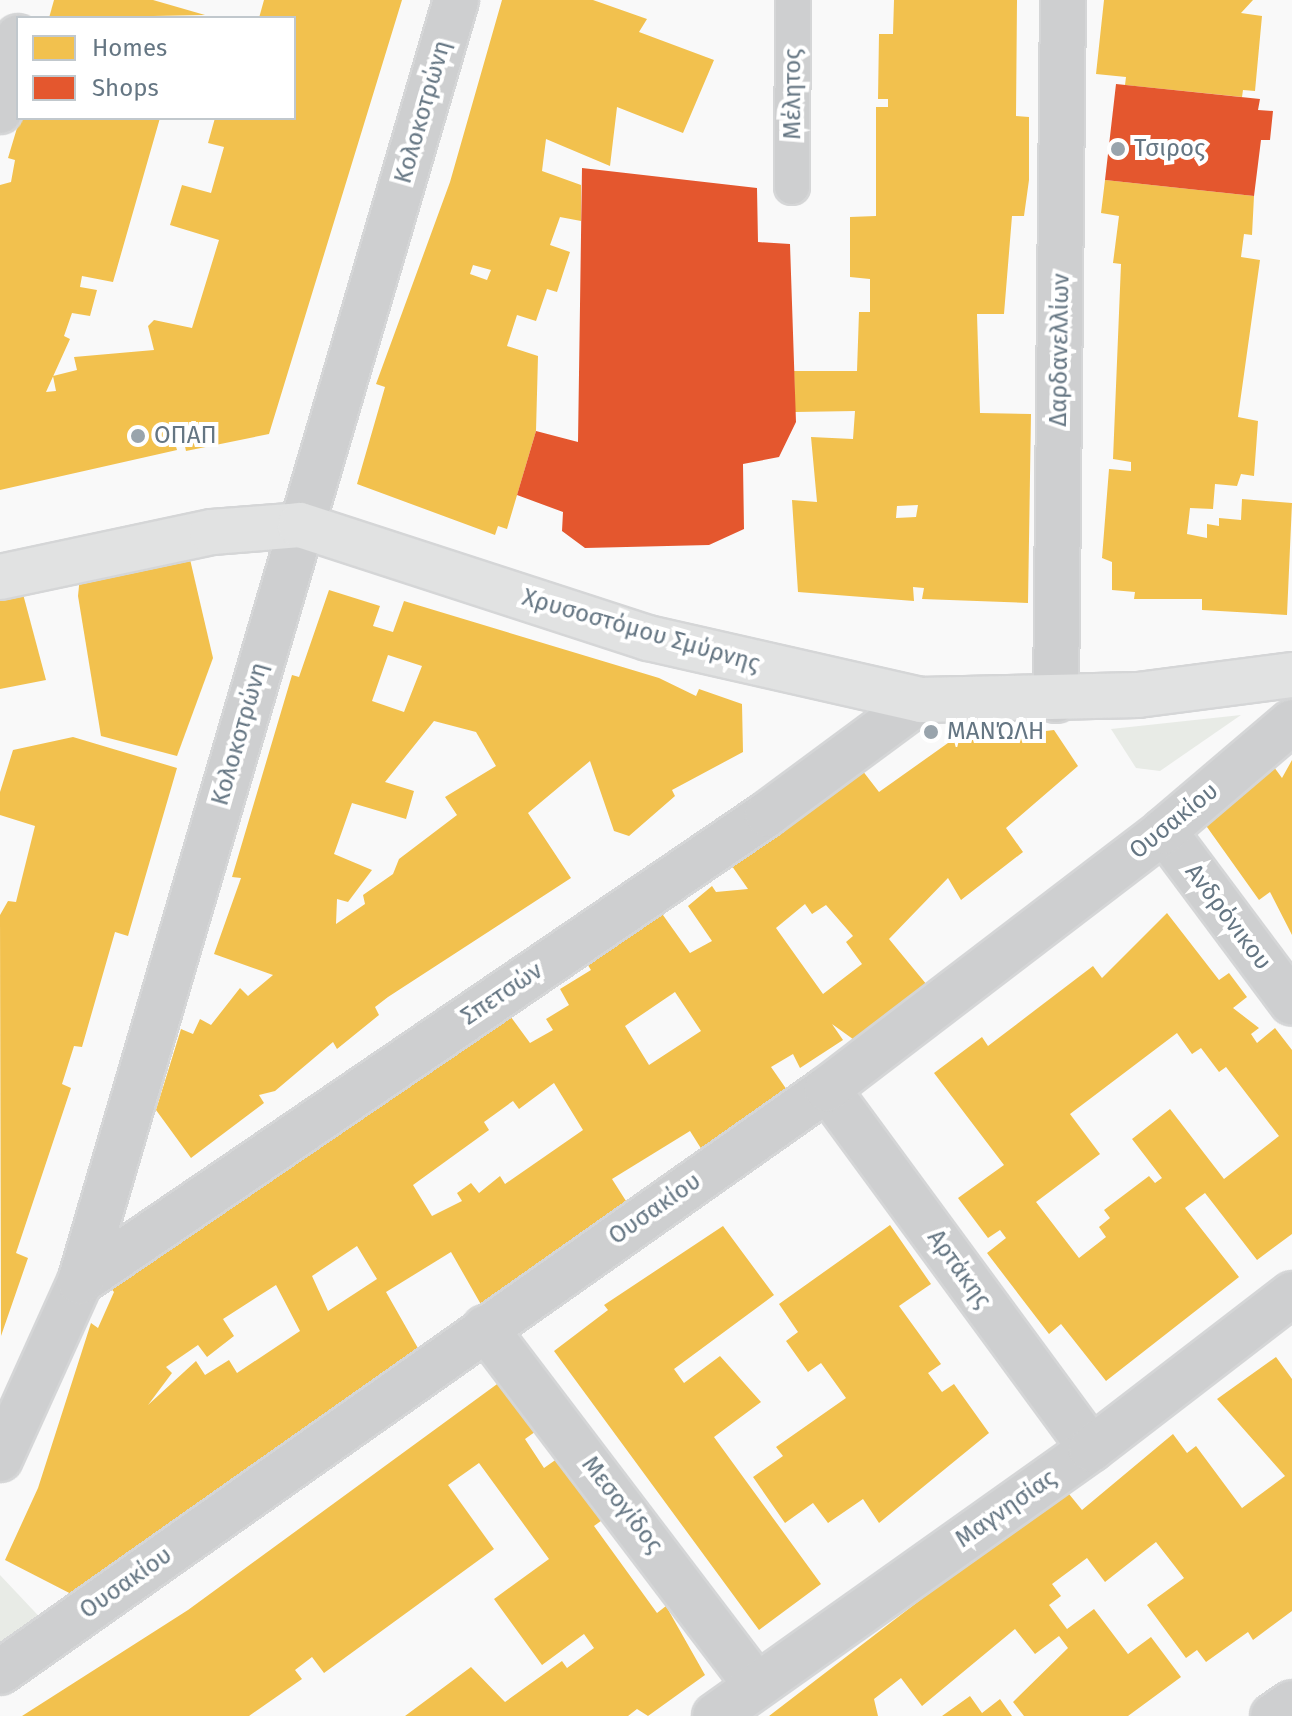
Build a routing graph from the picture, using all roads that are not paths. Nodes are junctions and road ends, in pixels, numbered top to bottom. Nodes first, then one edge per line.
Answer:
1 (456, 0) edge
2 (793, 0) edge
3 (1063, 0) edge
4 (16, 45) edge
5 (0, 111) edge
6 (792, 187) dead end
7 (300, 525) junction
8 (0, 577) edge
9 (1292, 675) edge
10 (921, 700) junction
11 (1056, 700) junction
12 (1292, 722) edge
13 (1164, 831) junction
14 (1292, 1003) edge
15 (827, 1089) junction
16 (80, 1282) junction
17 (1292, 1294) edge
18 (485, 1328) junction
19 (1091, 1449) junction
20 (0, 1459) edge
21 (0, 1672) edge
22 (755, 1684) junction
23 (1292, 1703) edge
24 (715, 1716) edge
25 (1273, 1716) edge

1 - 7 street, Κολοκοτρώνη
2 - 6 lane, Μέλητος
3 - 11 street, Δαρδανελλίων
4 - 5 street
7 - 8 street, Χρυσοστόμου Σμύρνης
7 - 10 street, Χρυσοστόμου Σμύρνης
7 - 16 street, Κολοκοτρώνη
9 - 11 street, Χρυσοστόμου Σμύρνης
10 - 11 street, Χρυσοστόμου Σμύρνης
10 - 16 street, Σπετσών
12 - 13 street, Ουσακίου
13 - 14 street, Ανδρόνικου
13 - 15 street, Ουσακίου
15 - 18 street, Ουσακίου
15 - 19 street, Αρτάκης
16 - 20 street, Κολοκοτρώνη
17 - 19 street, Μαγνησίας
18 - 21 street, Ουσακίου
18 - 22 street, Μεσογίδος
19 - 22 street, Μαγνησίας
22 - 24 street, Μαγνησίας
23 - 25 street

